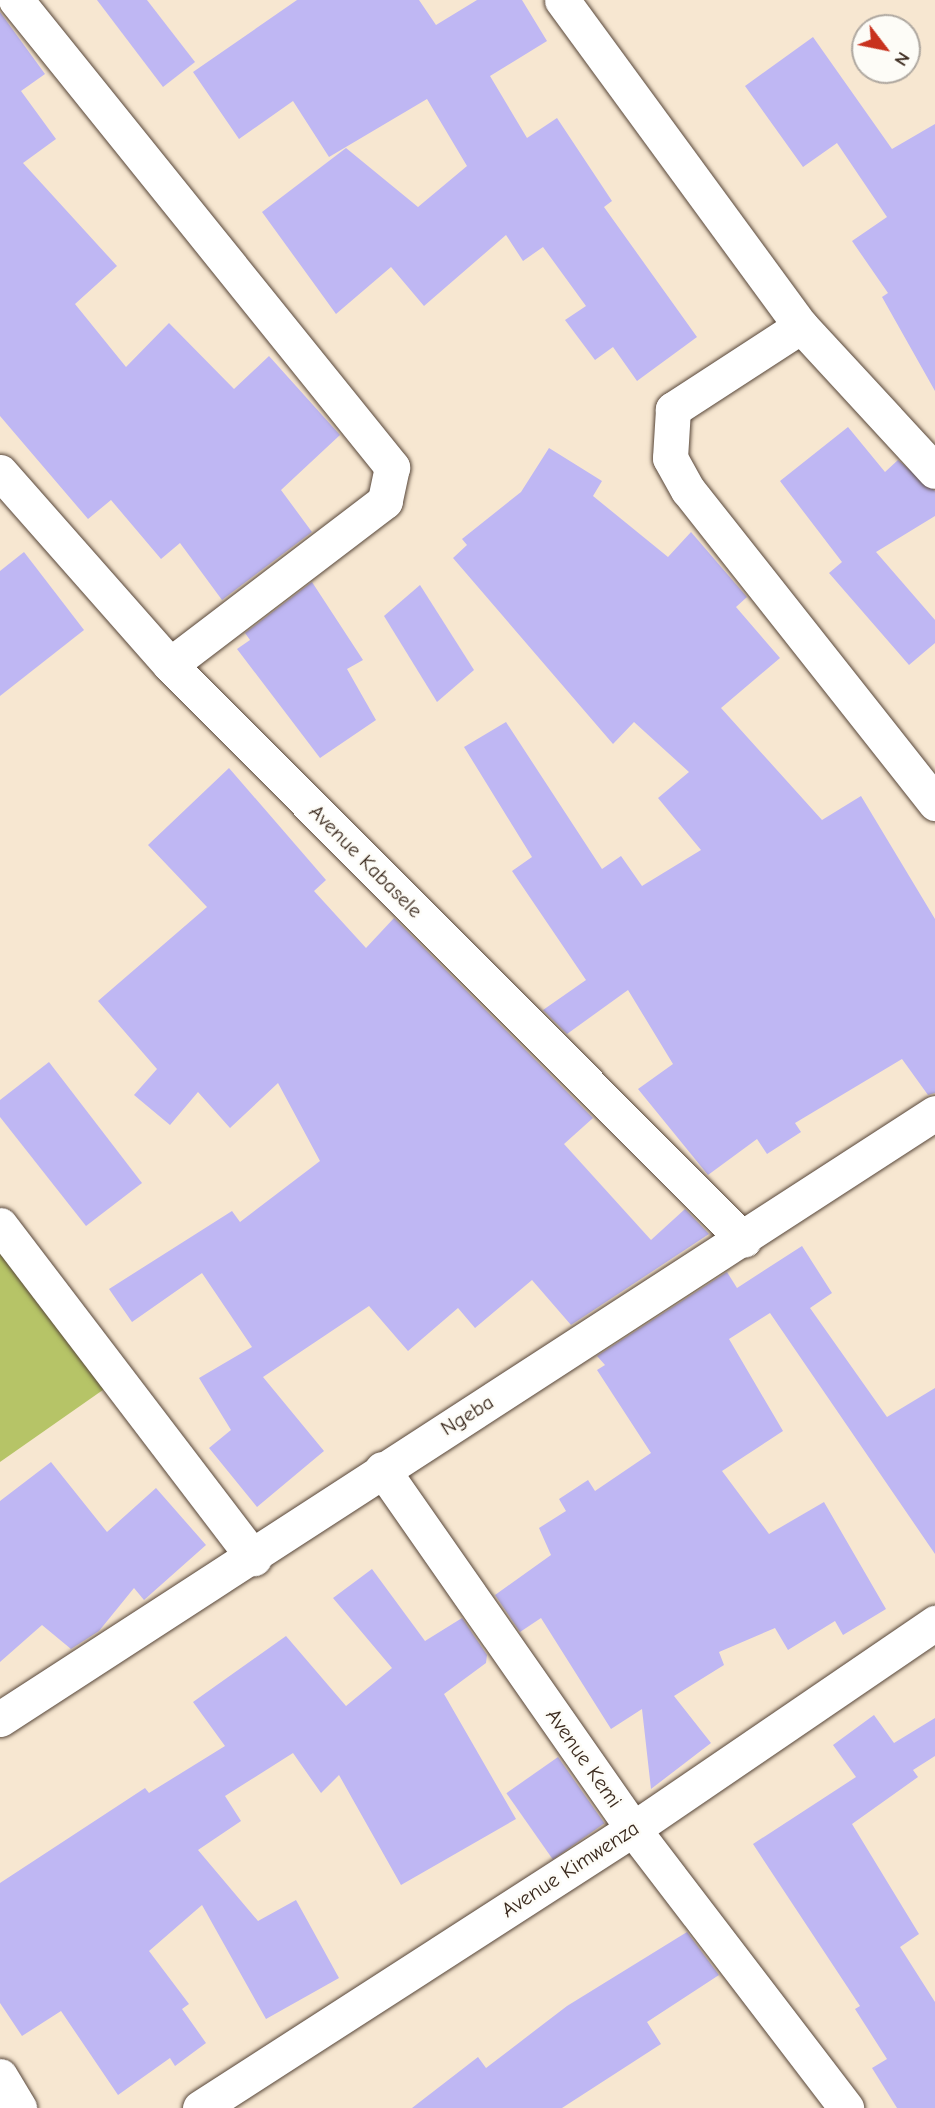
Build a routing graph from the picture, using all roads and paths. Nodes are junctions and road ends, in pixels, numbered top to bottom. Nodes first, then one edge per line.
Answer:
1 (16, 0) edge
2 (562, 0) edge
3 (801, 326) junction
4 (935, 471) edge
5 (0, 472) edge
6 (170, 665) junction
7 (935, 803) edge
8 (935, 1113) edge
9 (0, 1225) edge
10 (744, 1240) junction
11 (382, 1469) junction
12 (254, 1558) junction
13 (935, 1623) edge
14 (0, 1719) edge
15 (633, 1829) junction
16 (0, 2076) edge
17 (19, 2108) edge
18 (200, 2108) edge
19 (846, 2108) edge

1 - 6 street
2 - 3 street
3 - 4 street
3 - 7 street
5 - 6 street, Avenue Kabasele
6 - 10 street, Avenue Kabasele
8 - 10 street, Ngeba
9 - 12 street
10 - 11 street, Ngeba
11 - 12 street, Ngeba
11 - 15 street, Avenue Kemi
12 - 14 street, Ngeba
13 - 15 street, Avenue Kimwenza
15 - 18 street, Avenue Kimwenza
15 - 19 street, Avenue Kemi
16 - 17 street

